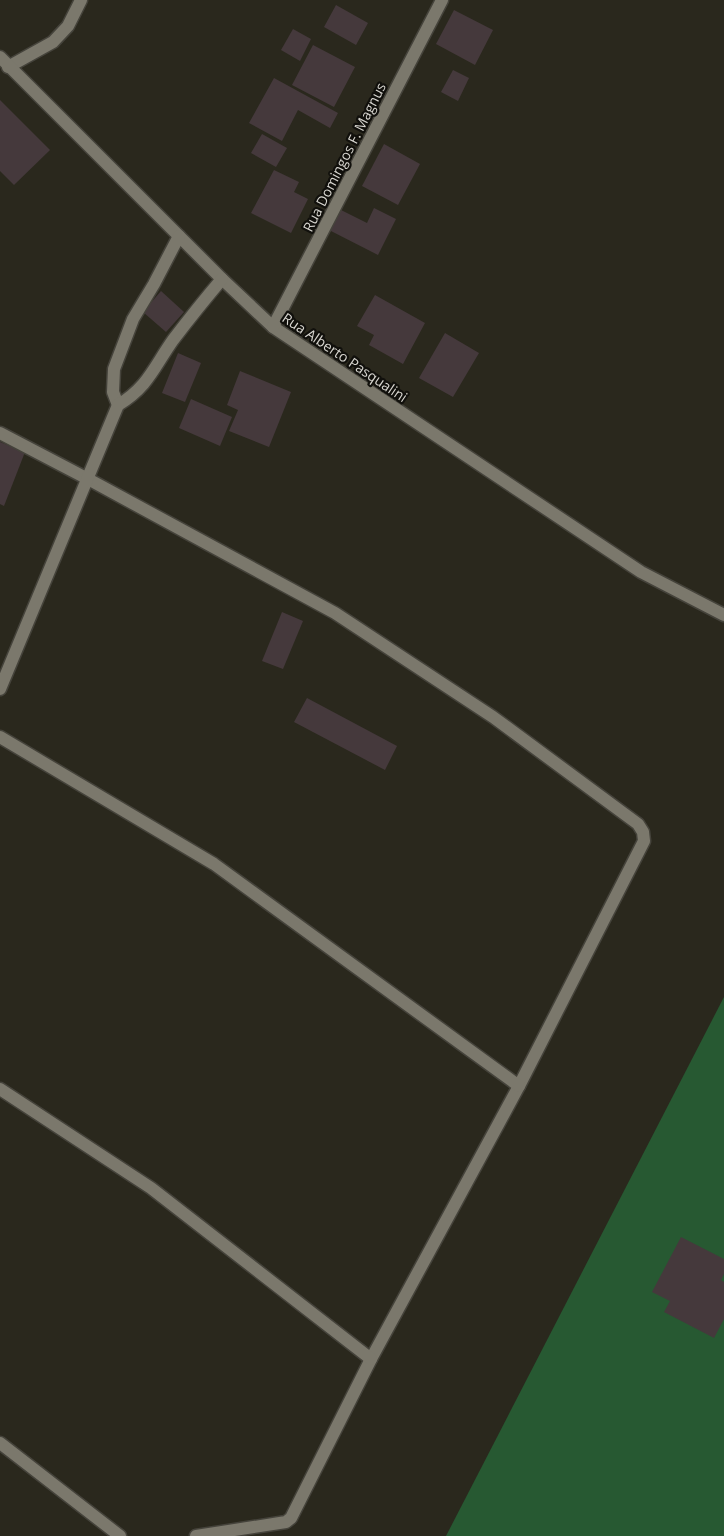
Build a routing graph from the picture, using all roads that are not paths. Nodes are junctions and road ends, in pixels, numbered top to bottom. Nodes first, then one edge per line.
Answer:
1 (81, 0) edge
2 (442, 0) edge
3 (4, 62) edge
4 (179, 236) junction
5 (222, 279) junction
6 (273, 327) junction
7 (118, 405) junction
8 (0, 434) edge
9 (88, 479) junction
10 (724, 615) edge
11 (0, 689) edge
12 (0, 737) edge
13 (519, 1086) junction
14 (0, 1090) edge
15 (371, 1359) junction
16 (0, 1443) edge
17 (120, 1536) edge
18 (196, 1536) edge

1 - 3 street
2 - 6 street, Rua Domingos F. Magnus
3 - 4 street, Rua Alberto Pasqualini
4 - 5 street, Rua Alberto Pasqualini
4 - 7 street
5 - 6 street, Rua Alberto Pasqualini
5 - 7 street
6 - 10 street, Rua Alberto Pasqualini
7 - 9 street
8 - 9 street
9 - 11 street
9 - 13 street
12 - 13 street
13 - 15 street
14 - 15 street
15 - 18 street
16 - 17 street

